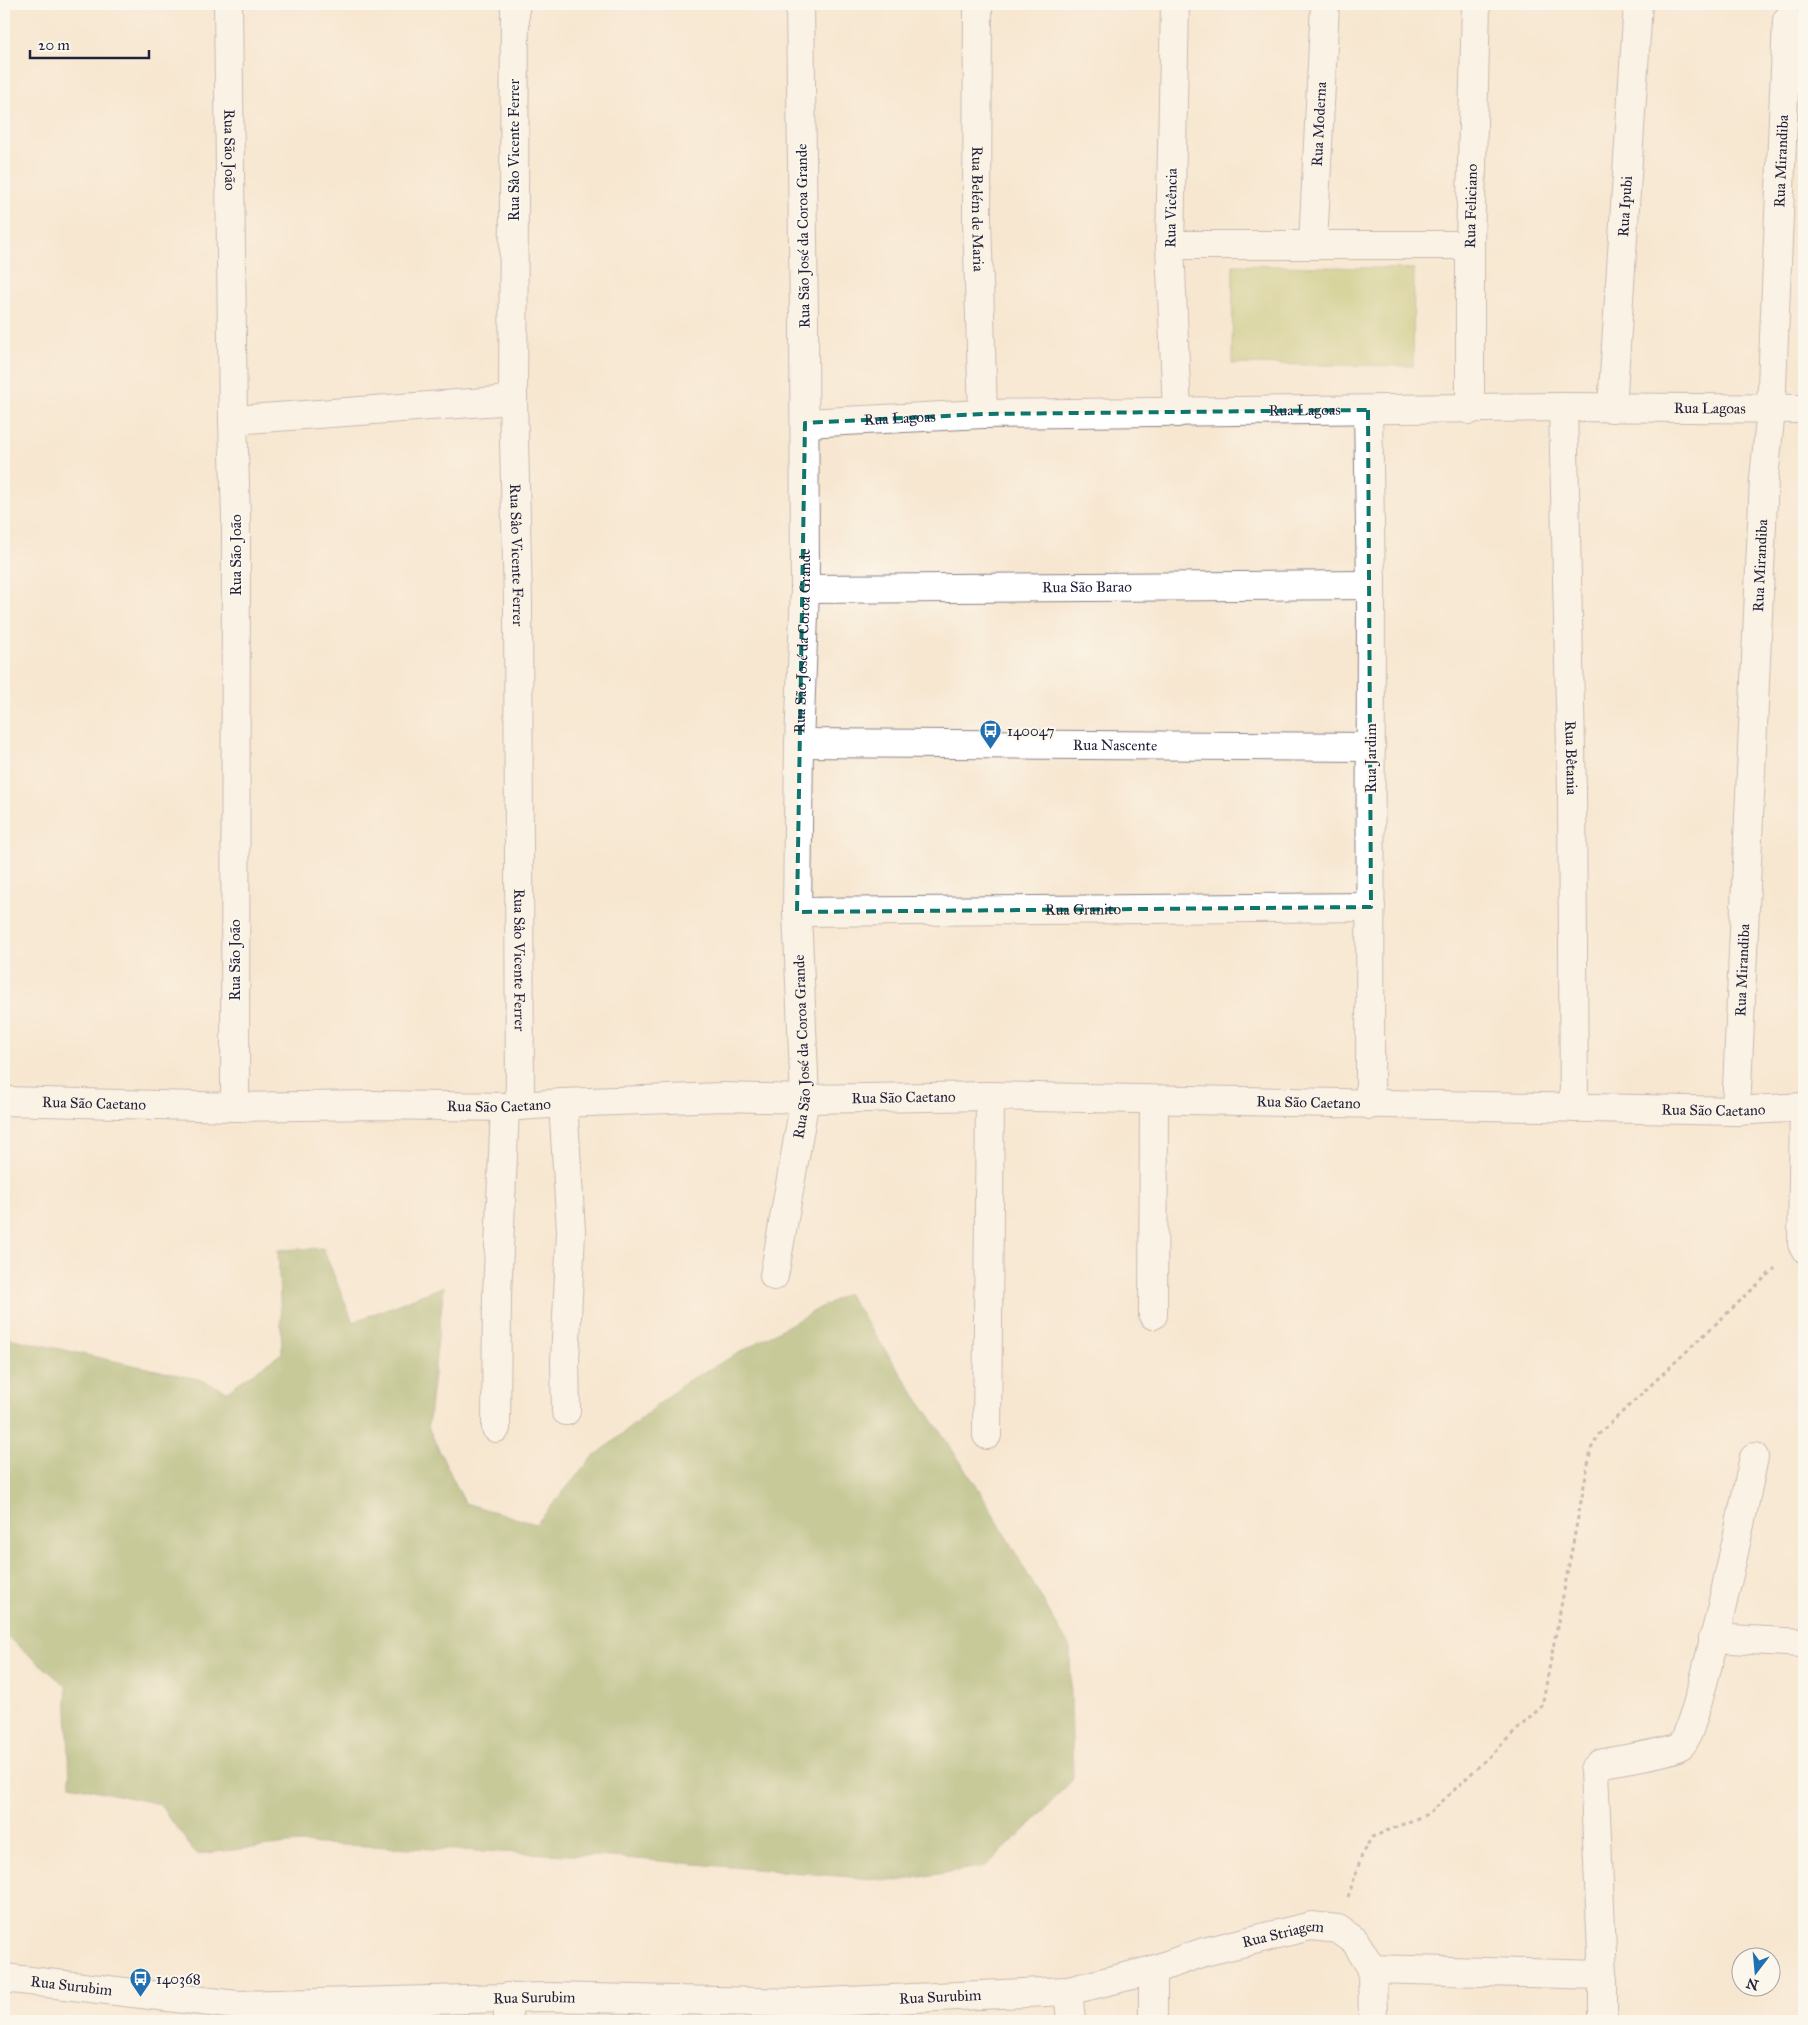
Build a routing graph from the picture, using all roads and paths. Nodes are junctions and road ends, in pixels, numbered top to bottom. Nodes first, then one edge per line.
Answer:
1 (228, 4) edge
2 (515, 4) edge
3 (800, 4) edge
4 (978, 4) edge
5 (1175, 4) edge
6 (1325, 4) edge
7 (1476, 4) edge
8 (1638, 4) edge
9 (1778, 12) edge
10 (1804, 42) edge
11 (1313, 244) junction
12 (1170, 245) junction
13 (1470, 245) junction
14 (513, 400) junction
15 (1563, 407) junction
16 (1612, 408) junction
17 (1804, 409) edge
18 (1368, 410) junction
19 (1470, 410) junction
20 (1771, 410) junction
21 (1177, 412) junction
22 (983, 414) junction
23 (233, 420) junction
24 (805, 423) junction
25 (1371, 585) junction
26 (805, 589) junction
27 (799, 743) junction
28 (1371, 747) junction
29 (1371, 907) junction
30 (796, 912) junction
31 (990, 1096) junction
32 (805, 1099) junction
33 (1154, 1100) junction
34 (4, 1101) edge
35 (563, 1103) junction
36 (1370, 1105) junction
37 (235, 1106) junction
38 (513, 1106) junction
39 (1804, 1107) edge
40 (1574, 1108) junction
41 (1736, 1111) junction
42 (1803, 1246) edge
43 (774, 1276) dead end
44 (1154, 1315) dead end
45 (566, 1411) dead end
46 (496, 1428) dead end
47 (988, 1435) dead end
48 (1754, 1457) dead end
49 (1713, 1638) junction
50 (1804, 1643) edge
51 (1338, 1928) junction
52 (1372, 1969) junction
53 (1153, 1970) junction
54 (1603, 1975) junction
55 (4, 1978) edge
56 (1068, 1991) junction
57 (508, 2009) edge
58 (803, 2012) edge
59 (237, 2013) edge
60 (1071, 2021) edge
61 (1153, 2021) edge
62 (1373, 2021) edge
63 (1603, 2021) edge

1 - 23 street, Rua São João
2 - 14 street, Rua Sâo Vicente Ferrer
3 - 24 street, Rua São José da Coroa Grande
4 - 22 street, Rua Belém de Maria
5 - 12 street, Rua Vicência
6 - 11 street, Rua Moderna
7 - 13 street, Rua Feliciano
8 - 16 street, Rua Ipubi
9 - 10 street
9 - 20 street, Rua Mirandiba
11 - 12 street
11 - 13 street
12 - 21 street, Rua Vicência
13 - 19 street, Rua Feliciano
14 - 23 street
14 - 38 street, Rua Sâo Vicente Ferrer
15 - 16 street, Rua Lagoas
15 - 19 street, Rua Lagoas
15 - 40 street, Rua Bêtania
16 - 20 street, Rua Lagoas
17 - 20 street, Rua Lagoas
18 - 19 street, Rua Lagoas
18 - 21 street, Rua Lagoas
18 - 25 street, Rua Jardim
20 - 41 street, Rua Mirandiba
21 - 22 street, Rua Lagoas
22 - 24 street, Rua Lagoas
23 - 37 street, Rua São João
24 - 26 street, Rua São José da Coroa Grande
25 - 26 street, Rua São Barao
25 - 28 street, Rua Jardim
26 - 27 street, Rua São José da Coroa Grande
27 - 28 street, Rua Nascente
27 - 30 street, Rua São José da Coroa Grande
28 - 29 street, Rua Jardim
29 - 30 street, Rua Granito
29 - 36 street, Rua Jardim
30 - 32 street, Rua São José da Coroa Grande
31 - 32 street, Rua São Caetano
31 - 33 street, Rua São Caetano
31 - 47 street
32 - 35 street, Rua São Caetano
32 - 43 street, Rua São José da Coroa Grande
33 - 36 street, Rua São Caetano
33 - 44 street
34 - 37 street, Rua São Caetano
35 - 38 street, Rua São Caetano
35 - 45 street
36 - 40 street, Rua São Caetano
37 - 38 street, Rua São Caetano
38 - 46 street, Rua Sâo Vicente Ferrer
39 - 41 street, Rua São Caetano
39 - 42 street
40 - 41 street, Rua São Caetano
42 - 51 path
48 - 49 street
49 - 50 street
49 - 54 street
51 - 52 street, Rua Striagem
51 - 53 street, Rua Striagem
52 - 54 street
52 - 62 street
53 - 56 street, Rua Striagem
53 - 61 street
54 - 63 street
55 - 59 street, Rua Surubim
56 - 58 street, Rua Surubim
56 - 60 street
57 - 58 street, Rua Surubim
57 - 59 street, Rua Surubim

